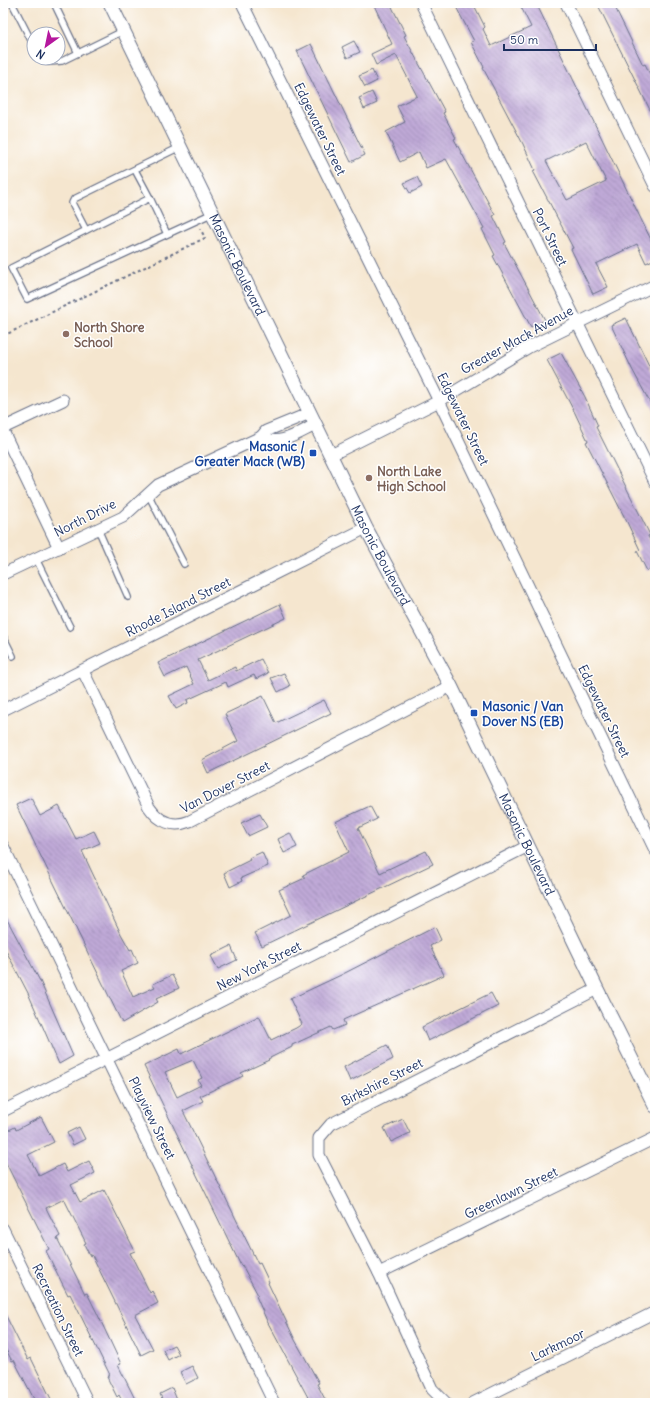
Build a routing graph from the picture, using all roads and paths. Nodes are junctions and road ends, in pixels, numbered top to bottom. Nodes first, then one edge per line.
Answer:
1 (12, 3) edge
2 (54, 3) edge
3 (110, 3) edge
4 (242, 3) edge
5 (421, 3) edge
6 (566, 3) edge
7 (26, 30) edge
8 (124, 30) junction
9 (78, 53) junction
10 (66, 58) edge
11 (180, 147) junction
12 (135, 170) junction
13 (655, 186) edge
14 (150, 198) junction
15 (213, 213) junction
16 (196, 220) junction
17 (86, 230) junction
18 (167, 234) junction
19 (655, 285) edge
20 (576, 323) junction
21 (3, 336) edge
22 (63, 400) dead end
23 (439, 400) junction
24 (313, 419) junction
25 (3, 430) edge
26 (261, 437) junction
27 (331, 455) junction
28 (655, 482) edge
29 (148, 494) junction
30 (366, 528) junction
31 (98, 529) junction
32 (59, 548) junction
33 (36, 559) junction
34 (184, 564) dead end
35 (3, 574) edge
36 (128, 597) dead end
37 (70, 627) dead end
38 (3, 636) edge
39 (13, 656) dead end
40 (83, 671) junction
41 (451, 686) junction
42 (3, 710) edge
43 (3, 846) edge
44 (528, 846) junction
45 (655, 850) edge
46 (597, 989) junction
47 (107, 1059) junction
48 (655, 1106) edge
49 (3, 1111) edge
50 (655, 1138) edge
51 (3, 1229) edge
52 (379, 1273) junction
53 (655, 1312) edge
54 (88, 1403) edge
55 (274, 1403) edge
56 (446, 1403) edge
57 (473, 1403) edge

1 - 7 lane
2 - 9 lane
3 - 8 street, Masonic Boulevard
4 - 23 street, Edgewater Street
5 - 20 street, Port Street
6 - 13 street
8 - 9 lane
8 - 11 street, Masonic Boulevard
9 - 10 lane
11 - 12 lane
11 - 15 street, Masonic Boulevard
12 - 14 lane
12 - 17 lane
14 - 17 lane
14 - 18 lane
15 - 16 lane
15 - 24 street, Masonic Boulevard
16 - 18 lane
16 - 21 path
17 - 18 lane
19 - 20 street, Greater Mack Avenue
20 - 23 street, Greater Mack Avenue
20 - 28 street, Port Street
22 - 25 street
23 - 27 street, Greater Mack Avenue
23 - 45 street, Edgewater Street
24 - 26 street, North Drive
24 - 26 street
24 - 27 street, Masonic Boulevard
25 - 32 street
26 - 29 street, North Drive
27 - 30 street, Masonic Boulevard
29 - 31 street, North Drive
29 - 34 lane
30 - 40 street, Rhode Island Street
30 - 41 street, Masonic Boulevard
31 - 32 street, North Drive
31 - 36 lane
32 - 33 street, North Drive
33 - 35 street, North Drive
33 - 37 lane
38 - 39 lane
40 - 41 street, Van Dover Street
40 - 42 street, Rhode Island Street
41 - 44 street, Masonic Boulevard
43 - 47 street, Playview Street
44 - 46 street, Masonic Boulevard
44 - 47 street, New York Street
46 - 48 street, Masonic Boulevard
46 - 52 street, Birkshire Street
47 - 49 street, New York Street
47 - 55 street, Playview Street
50 - 52 street, Greenlawn Street
51 - 54 street, Recreation Street
52 - 56 street
53 - 57 street, Larkmoor

